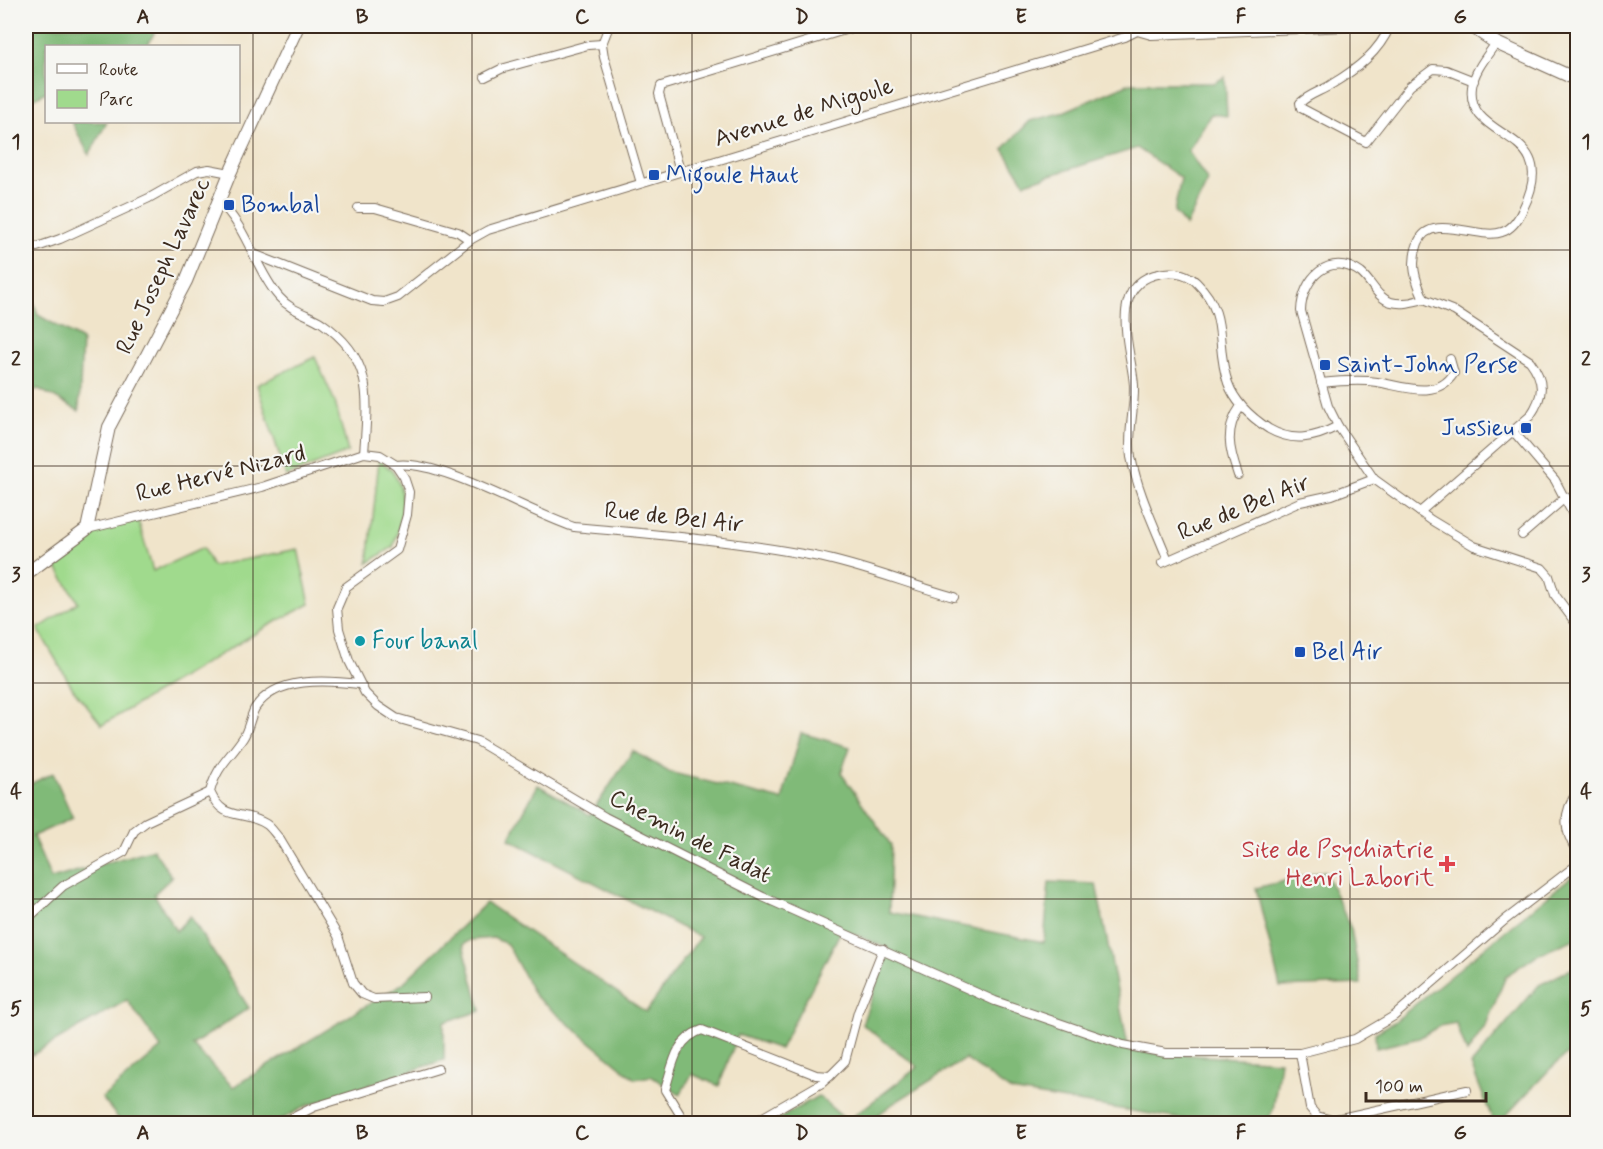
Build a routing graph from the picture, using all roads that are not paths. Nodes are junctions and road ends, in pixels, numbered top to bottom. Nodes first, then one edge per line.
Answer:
1 (298, 26) edge
2 (609, 26) edge
3 (858, 26) edge
4 (1390, 26) edge
5 (1471, 26) edge
6 (1350, 27) edge
7 (1138, 28) edge
8 (1496, 43) junction
9 (602, 44) junction
10 (485, 77) dead end
11 (1578, 80) edge
12 (1474, 81) junction
13 (680, 171) junction
14 (230, 173) junction
15 (641, 183) junction
16 (218, 201) junction
17 (358, 208) dead end
18 (470, 240) junction
19 (26, 243) edge
20 (256, 255) junction
21 (279, 266) junction
22 (273, 287) junction
23 (1424, 299) junction
24 (1450, 358) dead end
25 (1321, 383) junction
26 (1241, 406) junction
27 (1338, 426) junction
28 (1513, 431) junction
29 (364, 453) junction
30 (396, 465) junction
31 (1238, 475) dead end
32 (1374, 479) junction
33 (1566, 497) junction
34 (1420, 512) junction
35 (1578, 524) edge
36 (87, 529) junction
37 (1522, 535) dead end
38 (26, 574) edge
39 (954, 597) dead end
40 (1578, 626) edge
41 (359, 684) junction
42 (1578, 791) edge
43 (210, 792) junction
44 (1578, 853) edge
45 (1578, 864) edge
46 (26, 920) edge
47 (883, 950) junction
48 (425, 997) dead end
49 (1300, 1053) junction
50 (438, 1069) dead end
51 (830, 1076) junction
52 (1467, 1090) dead end
53 (280, 1124) edge
54 (686, 1124) edge
55 (751, 1124) edge

1 - 14 street, Rue Joseph Lavarec
2 - 9 street
3 - 13 street
4 - 12 street
5 - 8 street
6 - 7 street
7 - 13 street, Avenue de Migoule
8 - 11 street
8 - 12 street
9 - 10 street
9 - 15 street
12 - 23 street
13 - 15 street, Avenue de Migoule
14 - 16 street, Rue Joseph Lavarec
14 - 19 street
15 - 18 street, Avenue de Migoule
16 - 20 street
16 - 36 street, Rue Joseph Lavarec
17 - 18 street
18 - 21 street, Avenue de Migoule
20 - 21 street, Avenue de Migoule
20 - 22 street
21 - 22 street
22 - 29 street
23 - 25 street
23 - 28 street
24 - 25 street
25 - 27 street
26 - 27 street
26 - 31 street
26 - 32 street, Rue de Bel Air
27 - 32 street
28 - 33 street
28 - 34 street
29 - 30 street
29 - 36 street, Rue Hervé Nizard
30 - 39 street, Rue de Bel Air
30 - 41 street, Chemin de Fadat
32 - 34 street
33 - 35 street
33 - 37 street
34 - 40 street
36 - 38 street
41 - 43 street
41 - 47 street, Chemin de Fadat
42 - 44 street
43 - 46 street
43 - 48 street
45 - 49 street, Chemin de Fadat
47 - 49 street, Chemin de Fadat
47 - 51 street
49 - 52 street
50 - 53 street
51 - 54 street
51 - 55 street

